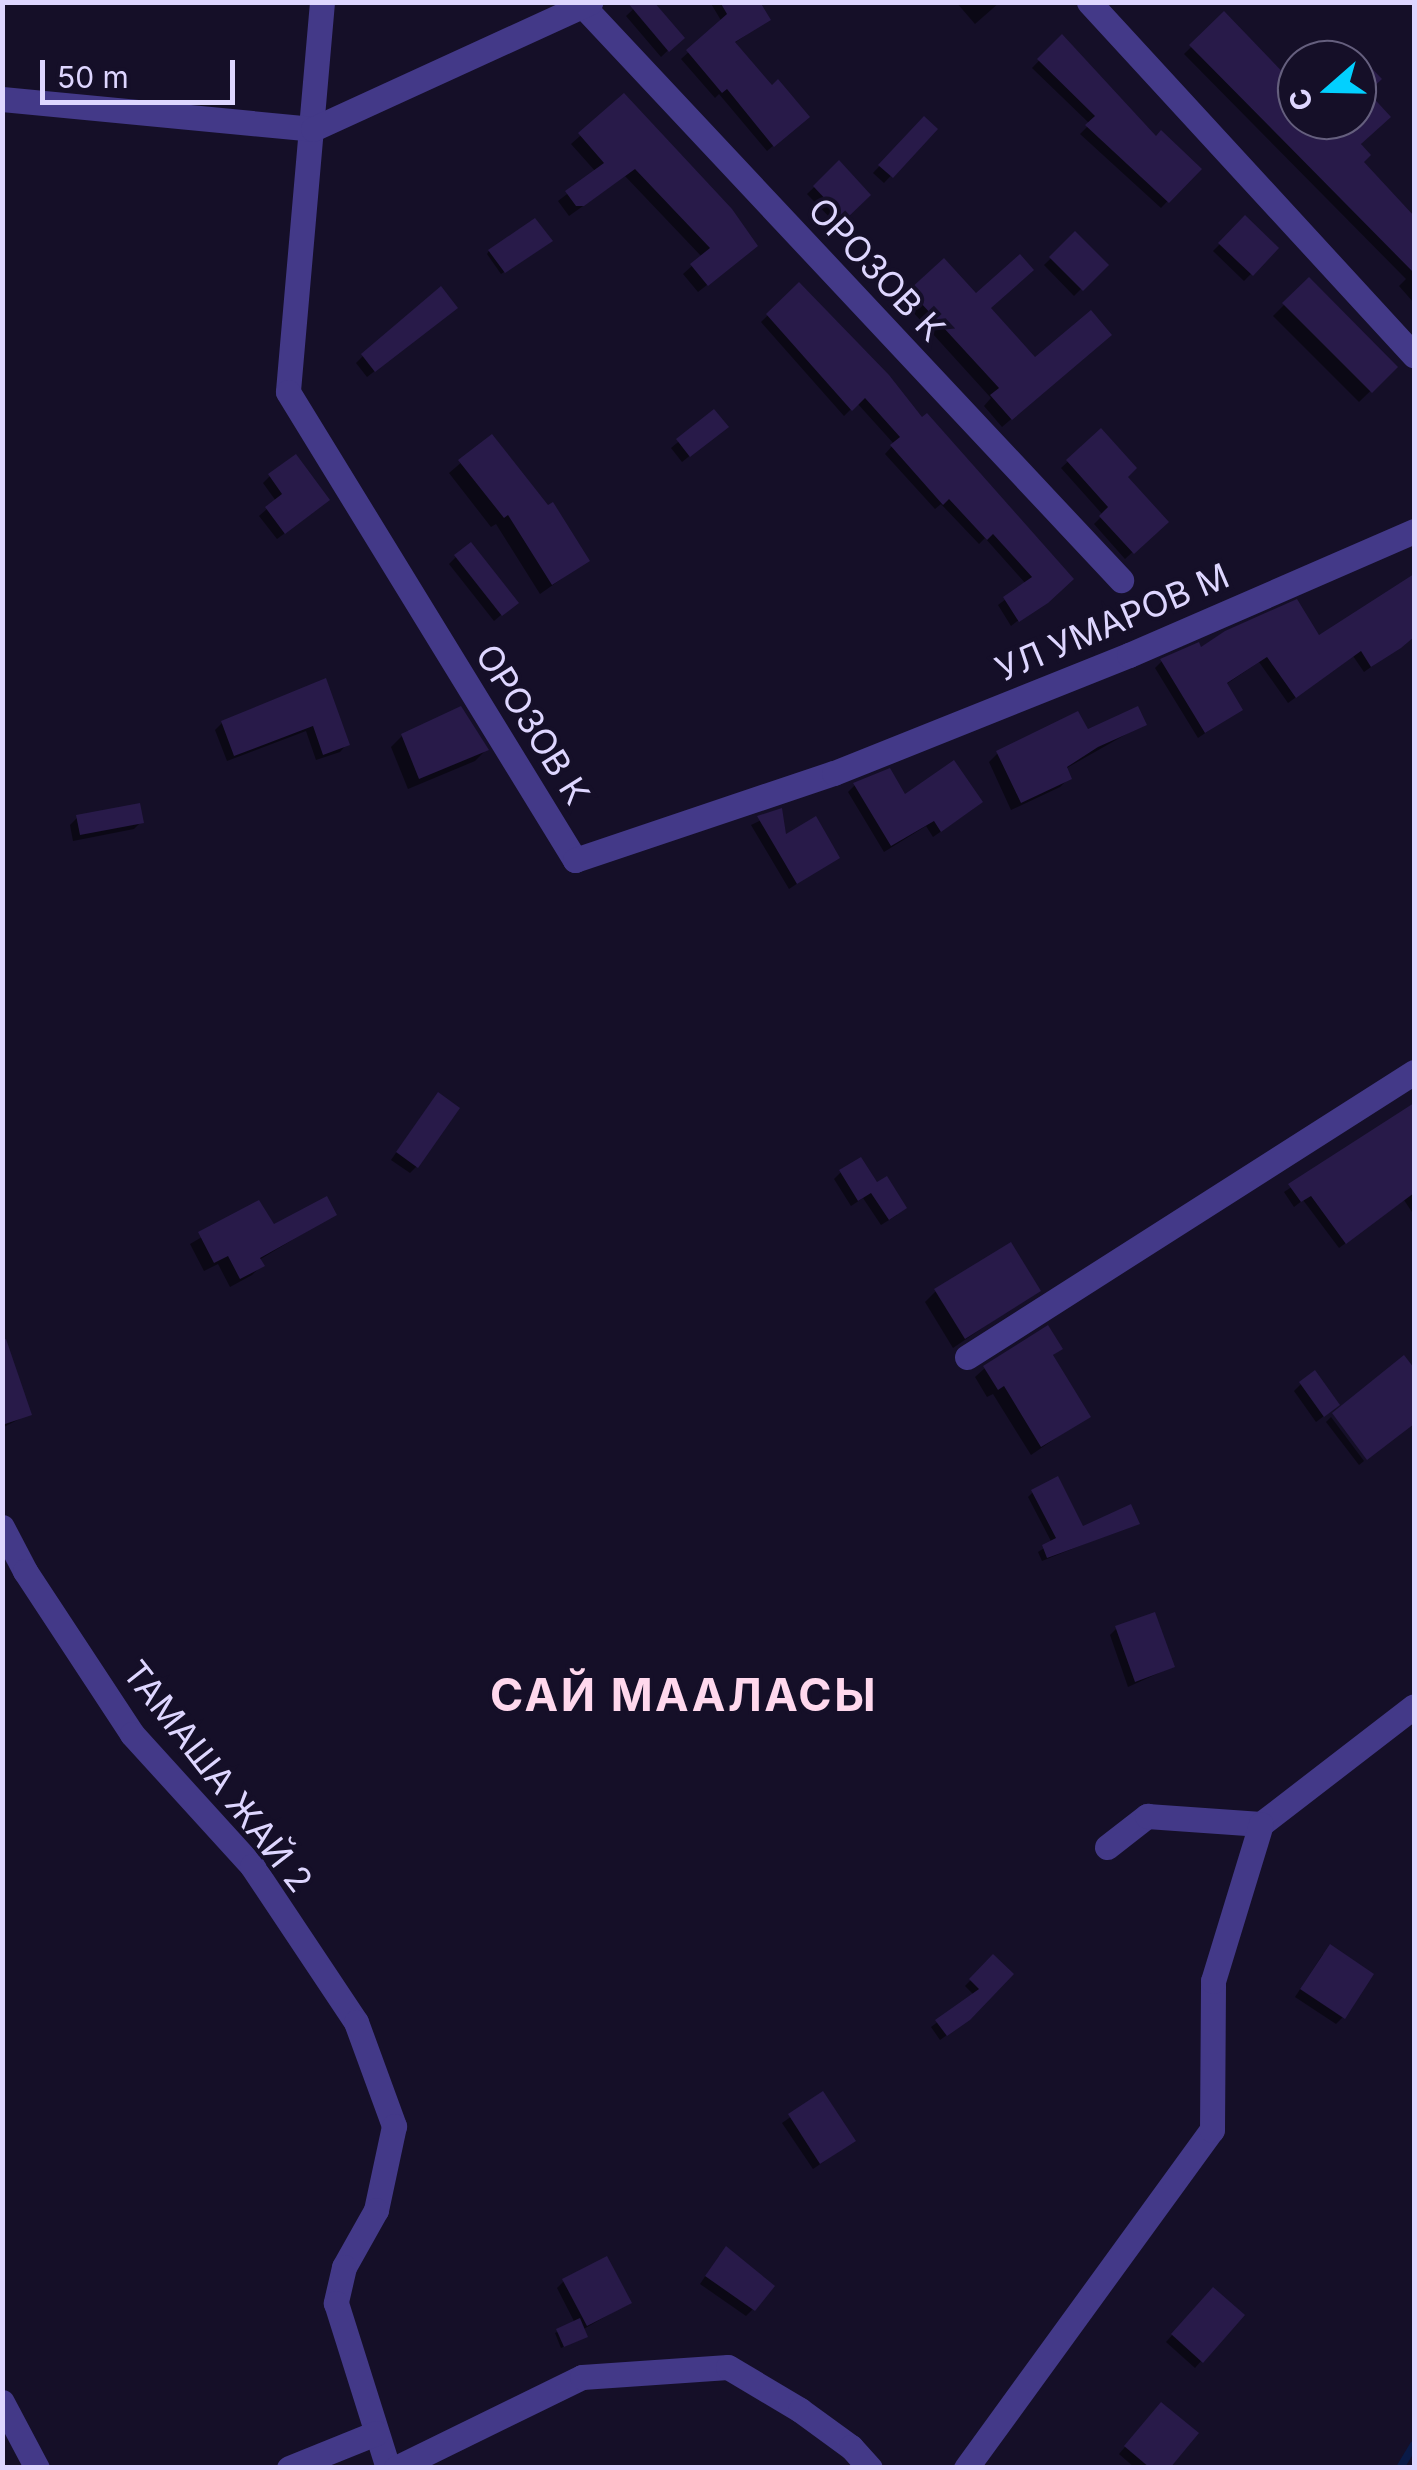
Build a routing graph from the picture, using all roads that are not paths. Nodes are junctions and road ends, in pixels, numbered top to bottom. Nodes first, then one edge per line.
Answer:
1 (322, 2) edge
2 (1089, 2) edge
3 (586, 4) edge
4 (2, 99) edge
5 (312, 129) junction
6 (1414, 356) edge
7 (1414, 531) edge
8 (1121, 580) dead end
9 (834, 773) joint
10 (1414, 1072) edge
11 (968, 1357) dead end
12 (2, 1528) edge
13 (1414, 1706) edge
14 (1261, 1824) junction
15 (1107, 1847) dead end
16 (2, 2402) edge
17 (376, 2434) junction
18 (37, 2468) edge
19 (289, 2468) edge
20 (388, 2468) edge
21 (396, 2468) edge
22 (870, 2468) edge
23 (966, 2468) edge

1 - 5 street
2 - 6 street
3 - 5 street
3 - 8 street, ОРОЗОВ К
4 - 5 street
5 - 9 street, ОРОЗОВ К
7 - 9 street, УЛ УМАРОВ М
10 - 11 street
12 - 17 street, ТАМАША ЖАЙ 2
13 - 14 street
14 - 15 street
14 - 23 street
16 - 18 street
17 - 19 street
17 - 20 street, ТАМАША ЖАЙ 2
21 - 22 street

